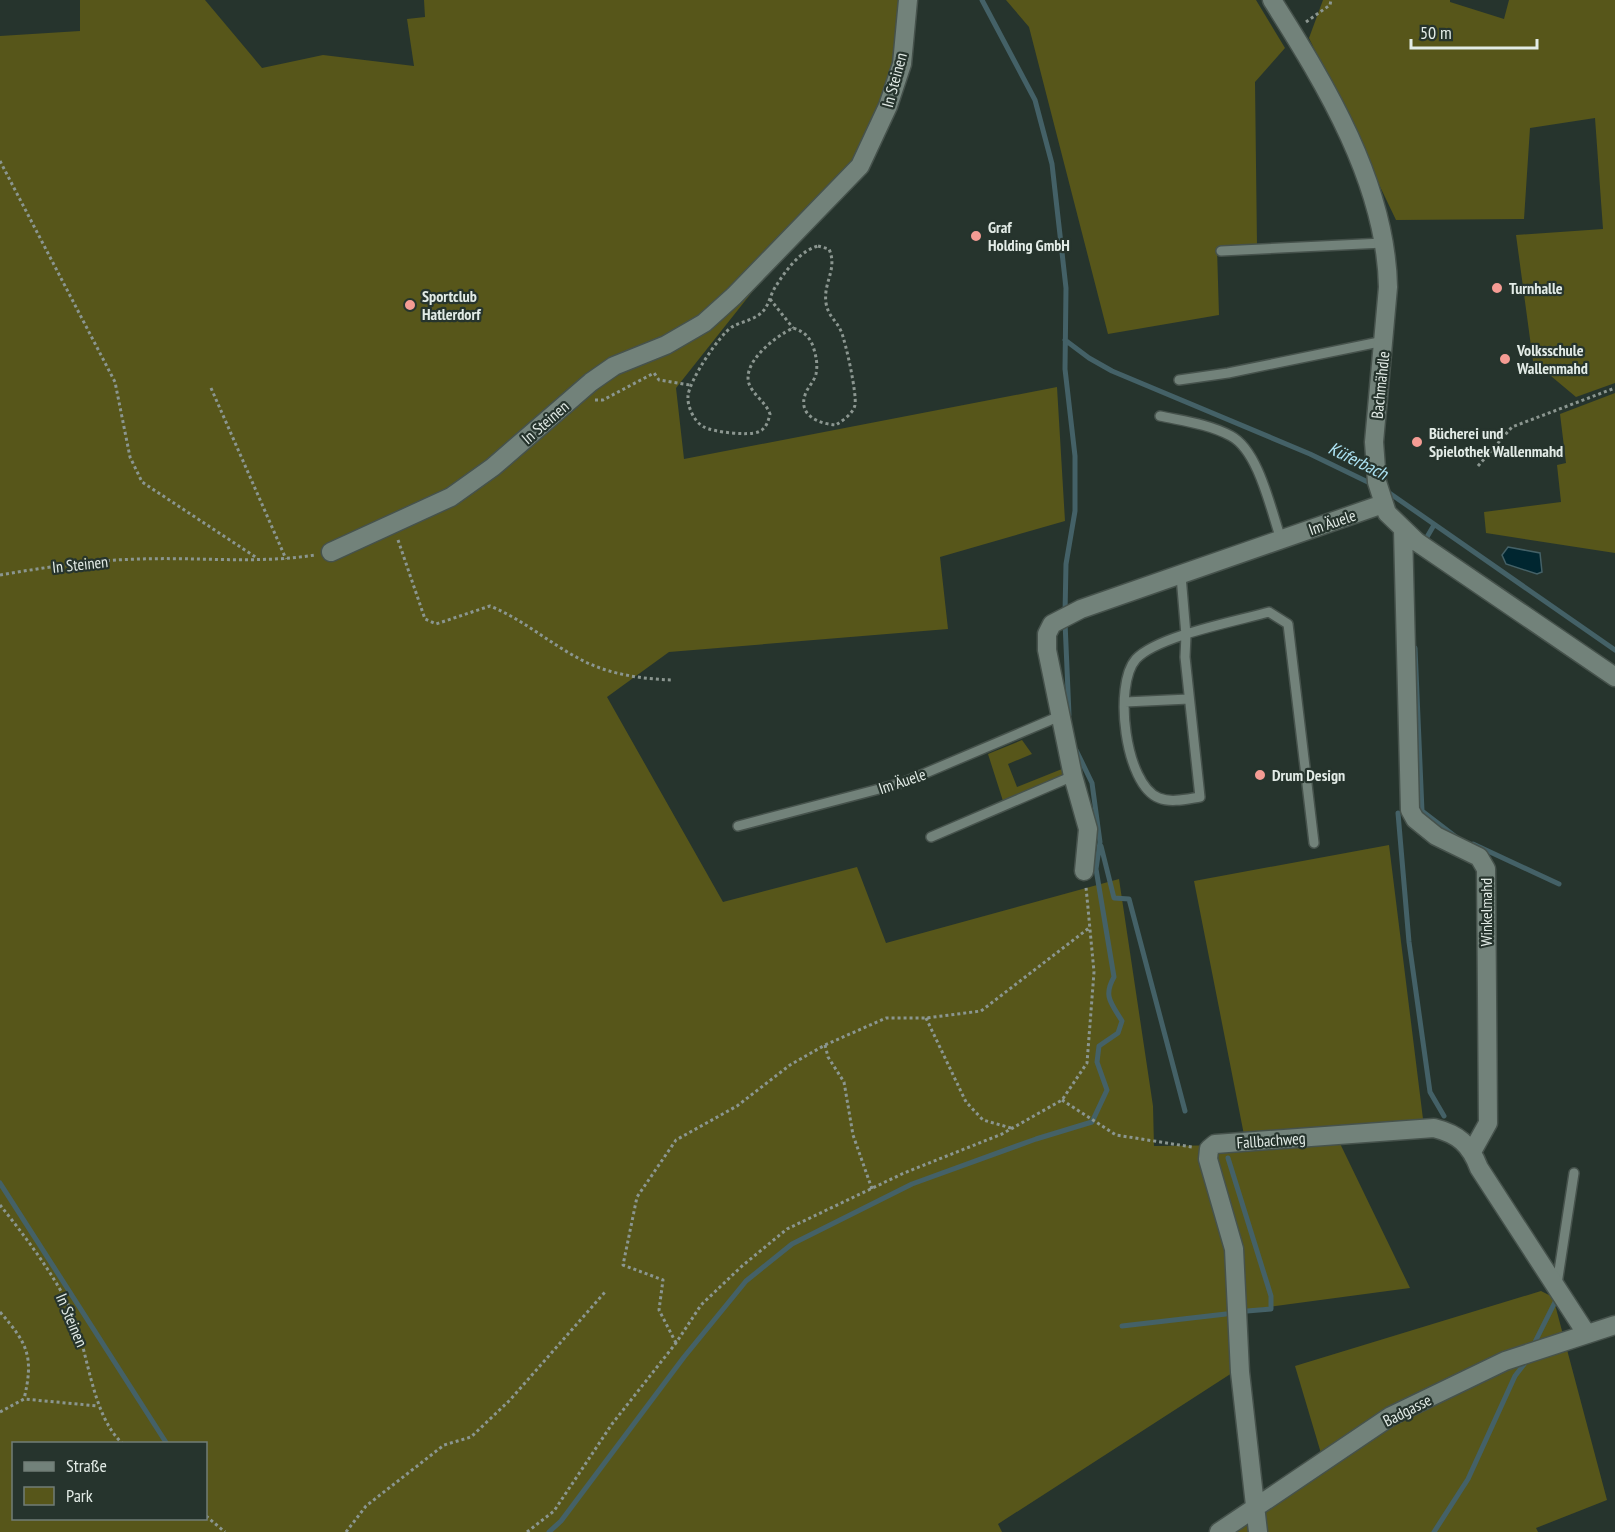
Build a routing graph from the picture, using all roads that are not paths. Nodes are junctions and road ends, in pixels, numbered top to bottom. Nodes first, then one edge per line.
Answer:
1 (908, 0) edge
2 (1272, 0) edge
3 (1383, 243) junction
4 (1221, 251) dead end
5 (1384, 341) junction
6 (1179, 380) dead end
7 (1160, 416) dead end
8 (1380, 494) junction
9 (1403, 530) junction
10 (1281, 539) junction
11 (331, 552) road end
12 (1181, 576) junction
13 (1186, 635) junction
14 (1615, 677) edge
15 (1189, 699) junction
16 (1125, 702) junction
17 (1060, 716) junction
18 (1073, 776) junction
19 (738, 826) dead end
20 (931, 837) dead end
21 (1314, 843) dead end
22 (1084, 871) road end
23 (1473, 1150) junction
24 (1574, 1173) dead end
25 (1557, 1284) junction
26 (1615, 1325) edge
27 (1586, 1334) junction
28 (1254, 1506) junction
29 (1219, 1532) edge
30 (1258, 1532) edge

1 - 11 street, In Steinen
2 - 3 street, Bachmähdle
3 - 4 lane
3 - 5 street, Bachmähdle
5 - 6 lane
5 - 8 street, Bachmähdle
7 - 10 lane
8 - 9 street
8 - 10 street, Im Äuele
9 - 14 street
9 - 23 street, Winkelmahd
10 - 12 street, Im Äuele
12 - 13 lane
12 - 17 street, Im Äuele
13 - 15 lane
13 - 16 lane
13 - 21 lane
15 - 16 lane
15 - 16 lane
17 - 18 street, Im Äuele
17 - 19 lane, Im Äuele
18 - 20 lane
18 - 22 street, Im Äuele
23 - 25 street, Fallbachweg
23 - 28 street, Fallbachweg
24 - 25 lane
25 - 27 street, Fallbachweg
26 - 27 street, Badgasse
27 - 28 street, Badgasse
28 - 29 street, Badgasse
28 - 30 street

